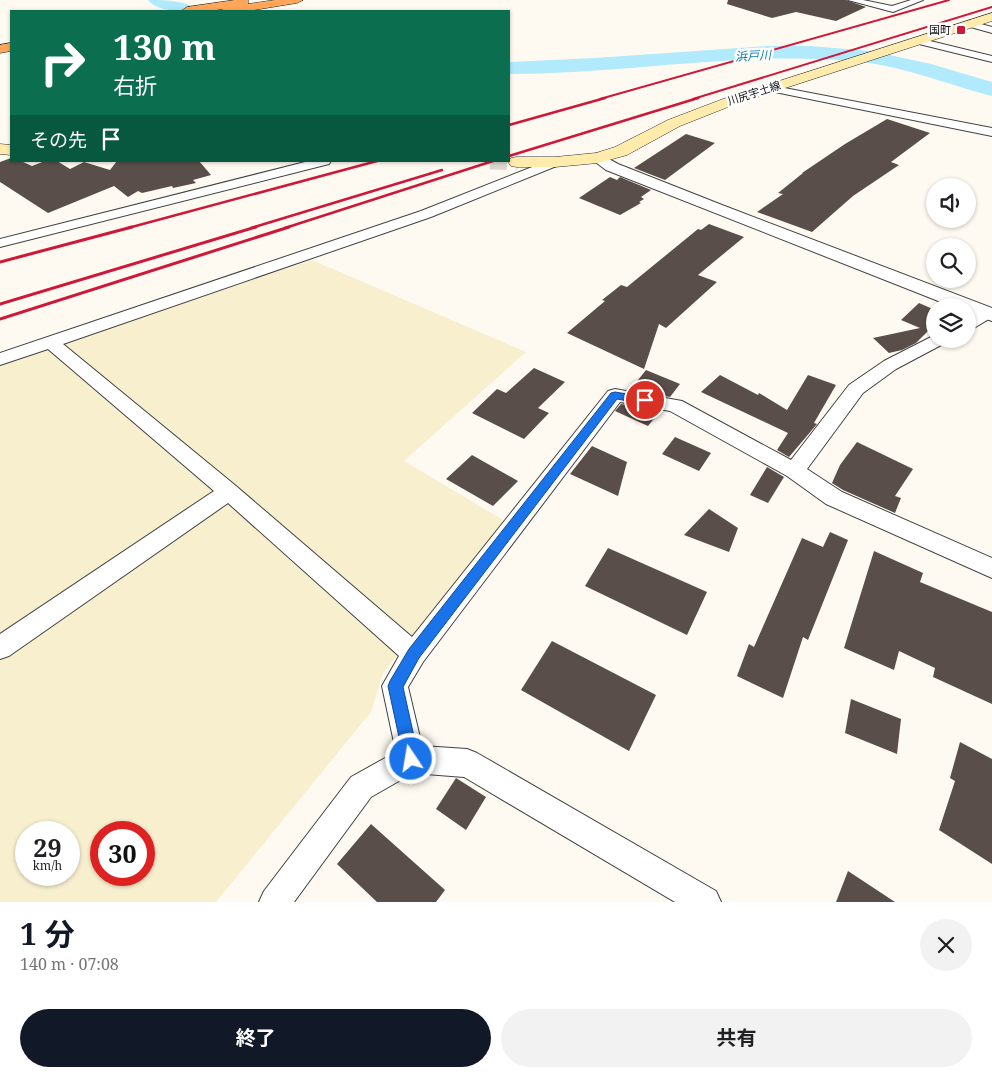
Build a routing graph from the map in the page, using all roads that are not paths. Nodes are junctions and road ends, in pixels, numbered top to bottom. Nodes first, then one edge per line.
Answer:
1 (255, 0) edge
2 (297, 0) edge
3 (852, 0) edge
4 (919, 0) edge
5 (193, 10) edge
6 (233, 10) edge
7 (992, 17) edge
8 (970, 24) junction
9 (992, 30) edge
10 (915, 42) junction
11 (992, 59) edge
12 (773, 87) junction
13 (992, 132) edge
14 (598, 158) junction
15 (320, 162) edge
16 (517, 162) tunnel mouth
17 (556, 162) junction
18 (0, 243) edge
19 (990, 314) edge
20 (976, 320) edge
21 (50, 342) junction
22 (926, 346) edge
23 (0, 359) edge
24 (794, 471) junction
25 (228, 492) junction
26 (992, 568) edge
27 (0, 648) edge
28 (414, 654) junction
29 (411, 759) junction
30 (275, 902) edge
31 (705, 902) edge

1 - 5 highway
2 - 6 highway
3 - 4 street
7 - 8 main road, 川尻宇土線
8 - 9 street
8 - 10 main road, 川尻宇土線
10 - 11 street
10 - 12 main road, 川尻宇土線
12 - 13 street
12 - 14 main road, 川尻宇土線
14 - 17 main road, 川尻宇土線
14 - 19 street
15 - 18 street
16 - 17 main road, 川尻宇土線
17 - 21 street
19 - 20 street
21 - 23 street
21 - 25 street
22 - 24 street
24 - 26 street
24 - 28 street
25 - 27 street
25 - 28 street
28 - 29 street
29 - 30 street
29 - 31 street

